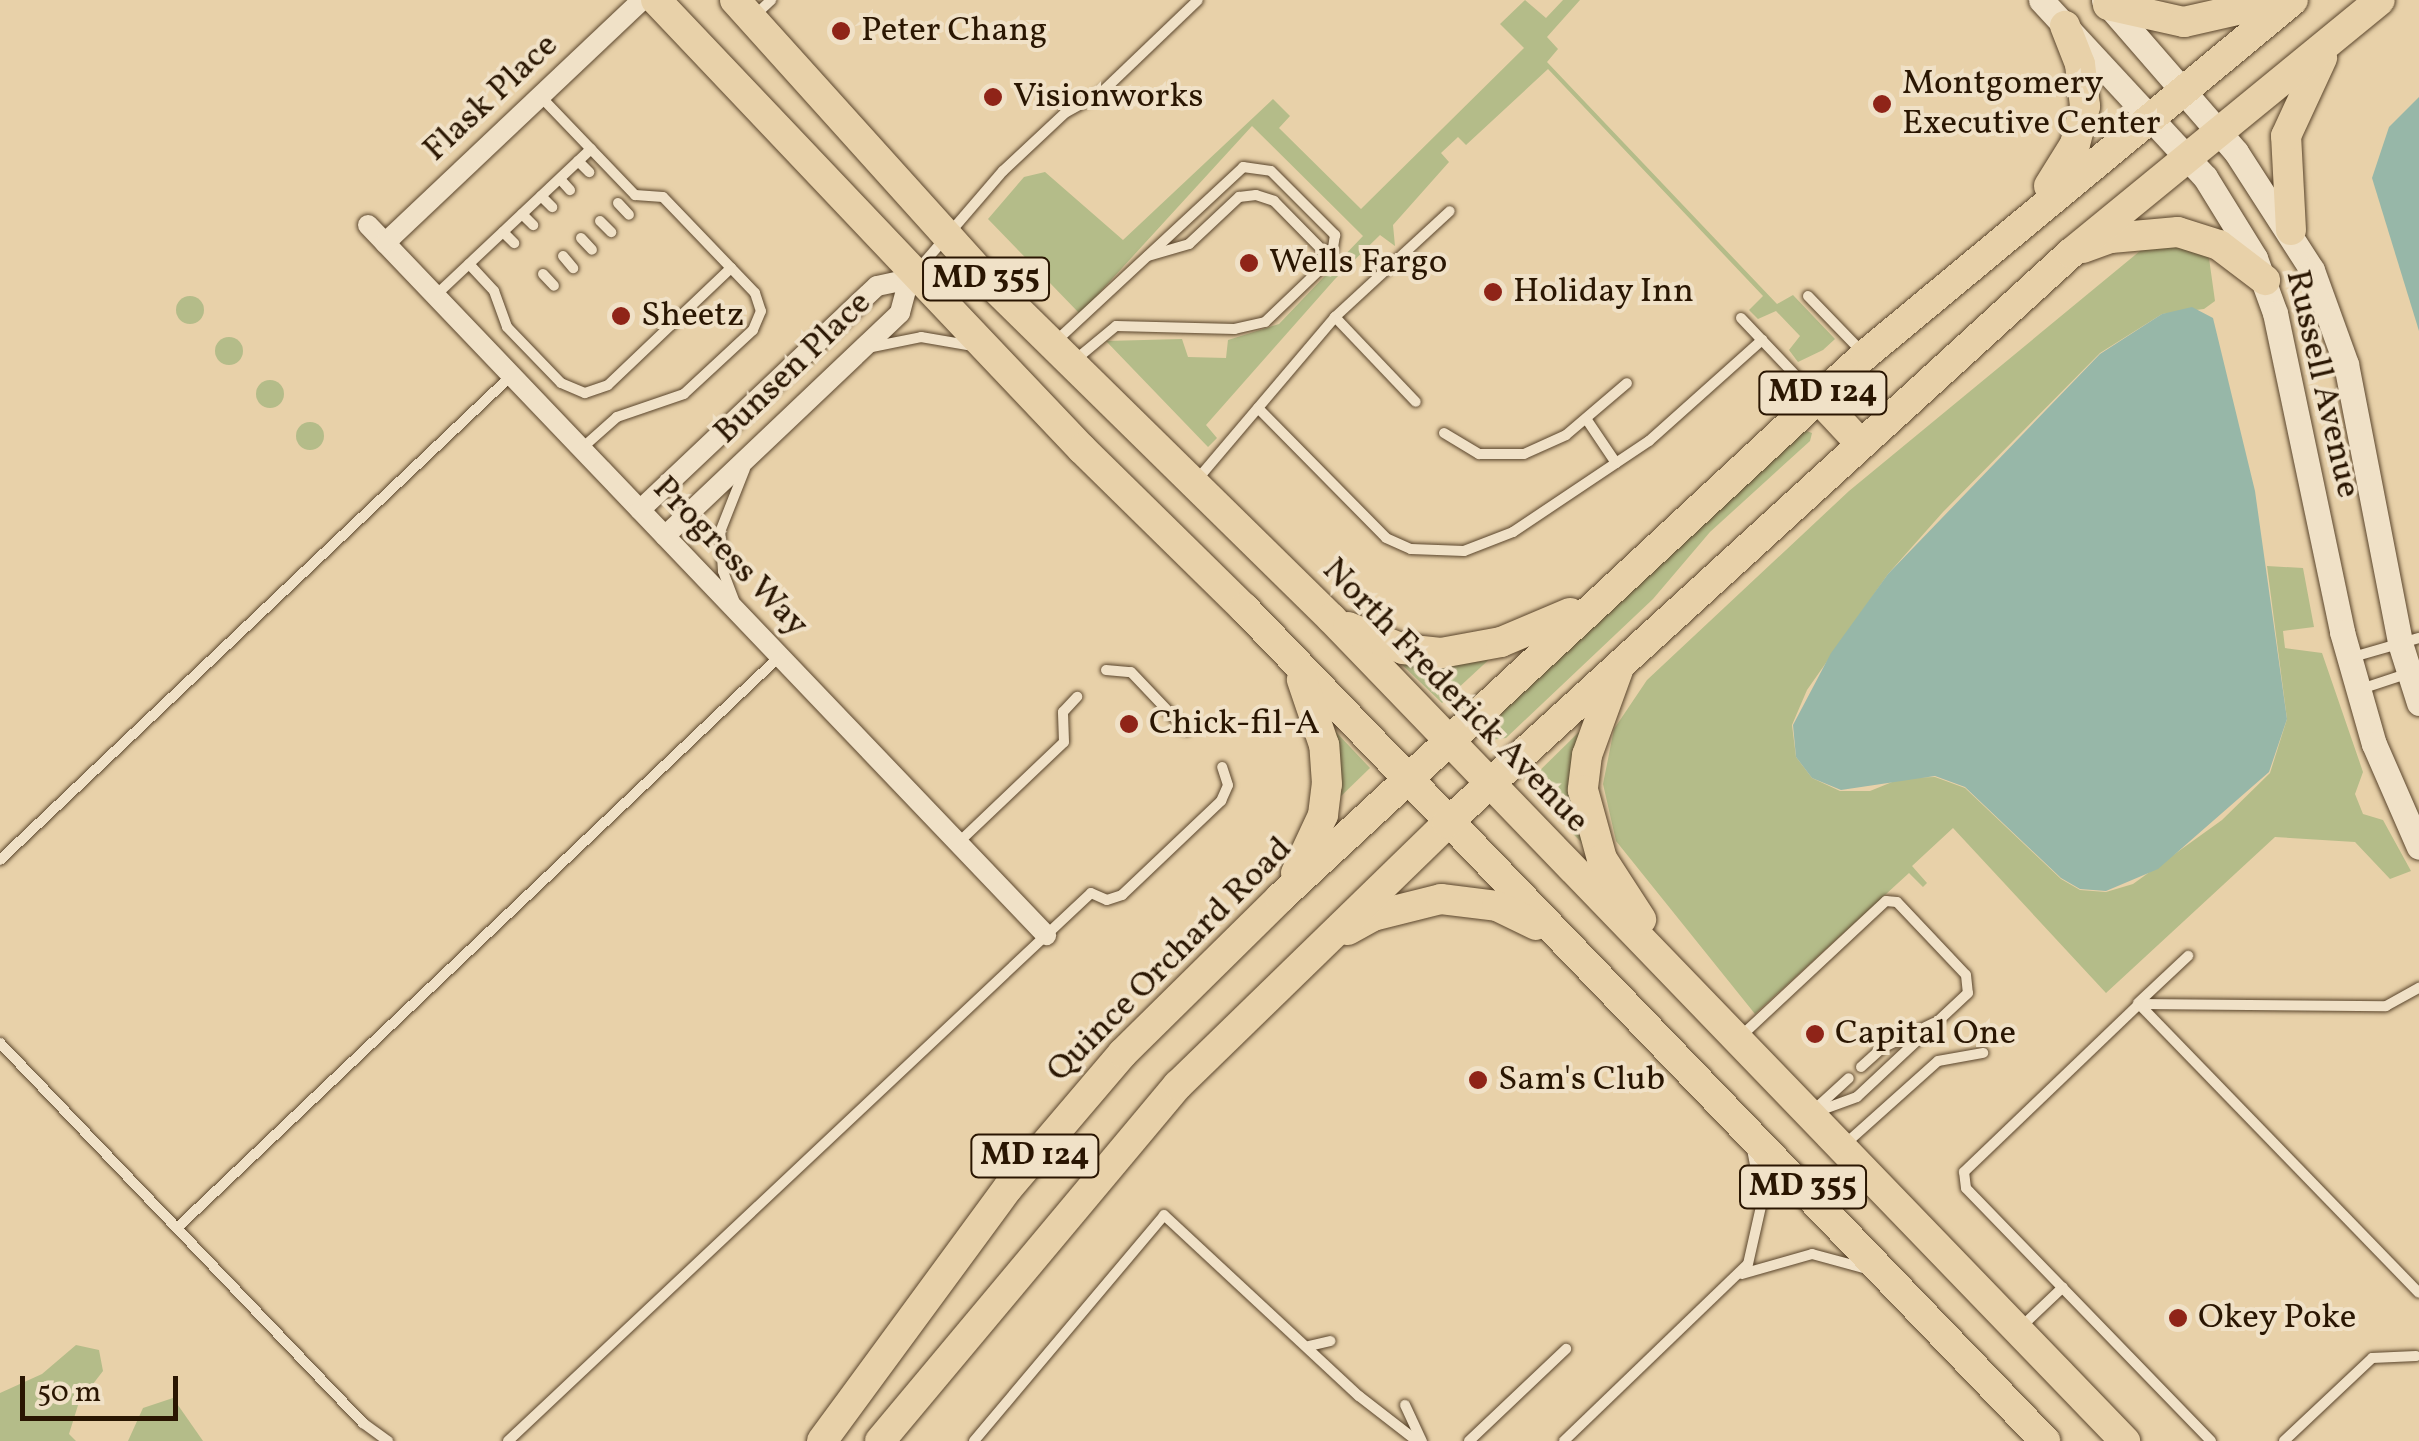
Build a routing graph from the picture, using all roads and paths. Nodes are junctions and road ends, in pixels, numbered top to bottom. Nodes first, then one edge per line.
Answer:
1 (642, 0) edge
2 (656, 0) edge
3 (1198, 0) edge
4 (2041, 0) edge
5 (2281, 0) edge
6 (2293, 0) edge
7 (2380, 0) edge
8 (2106, 2) edge
9 (753, 6) edge
10 (2066, 26) junction
11 (2335, 38) junction
12 (2183, 88) junction
13 (540, 96) junction
14 (2148, 117) junction
15 (2219, 130) junction
16 (591, 149) junction
17 (2186, 156) junction
18 (578, 161) junction
19 (589, 172) dead end
20 (560, 179) junction
21 (570, 190) dead end
22 (541, 196) junction
23 (618, 203) dead end
24 (552, 208) dead end
25 (1450, 210) dead end
26 (522, 214) junction
27 (629, 215) dead end
28 (600, 221) dead end
29 (2019, 222) junction
30 (368, 224) dead end
31 (533, 225) dead end
32 (2292, 230) junction
33 (503, 232) junction
34 (611, 232) dead end
35 (945, 234) junction
36 (581, 238) dead end
37 (385, 243) junction
38 (514, 244) dead end
39 (592, 250) dead end
40 (2071, 252) junction
41 (562, 256) dead end
42 (1145, 256) junction
43 (1331, 259) junction
44 (469, 264) junction
45 (574, 268) dead end
46 (731, 268) junction
47 (543, 274) dead end
48 (912, 276) junction
49 (2265, 280) junction
50 (554, 286) dead end
51 (436, 296) junction
52 (1808, 296) dead end
53 (1334, 317) junction
54 (1741, 318) dead end
55 (1762, 340) junction
56 (990, 352) junction
57 (858, 353) junction
58 (1062, 354) junction
59 (1865, 355) junction
60 (512, 376) junction
61 (1627, 383) dead end
62 (1818, 398) junction
63 (1416, 402) dead end
64 (1258, 408) junction
65 (1587, 420) junction
66 (1444, 432) dead end
67 (1859, 442) junction
68 (761, 445) junction
69 (581, 449) junction
70 (1616, 463) junction
71 (1192, 486) junction
72 (640, 510) junction
73 (665, 536) junction
74 (1596, 601) junction
75 (744, 618) junction
76 (1331, 618) junction
77 (2409, 641) edge
78 (780, 656) junction
79 (1624, 657) junction
80 (2349, 658) junction
81 (1295, 663) junction
82 (1106, 670) dead end
83 (2414, 671) edge
84 (2358, 690) junction
85 (1076, 697) dead end
86 (2419, 702) edge
87 (1186, 730) dead end
88 (1448, 742) junction
89 (1222, 768) dead end
90 (1407, 781) junction
91 (1489, 784) junction
92 (1447, 823) junction
93 (958, 843) junction
94 (2419, 848) edge
95 (0, 860) edge
96 (1280, 898) junction
97 (1046, 935) junction
98 (1557, 938) junction
99 (1323, 943) junction
100 (2188, 956) dead end
101 (2419, 988) edge
102 (2137, 1005) junction
103 (1713, 1012) junction
104 (1944, 1018) junction
105 (1738, 1038) junction
106 (0, 1042) edge
107 (1982, 1053) dead end
108 (1861, 1066) dead end
109 (1848, 1078) dead end
110 (1810, 1114) junction
111 (1743, 1123) junction
112 (1842, 1147) junction
113 (177, 1228) junction
114 (1740, 1274) junction
115 (1898, 1287) junction
116 (2063, 1287) junction
117 (2419, 1293) edge
118 (2020, 1328) junction
119 (1330, 1342) dead end
120 (1309, 1346) junction
121 (1566, 1349) dead end
122 (2418, 1356) edge
123 (1405, 1405) dead end
124 (388, 1441) edge
125 (508, 1441) edge
126 (822, 1441) edge
127 (880, 1441) edge
128 (974, 1441) edge
129 (1420, 1441) edge
130 (1469, 1441) edge
131 (1564, 1441) edge
132 (2045, 1441) edge
133 (2125, 1441) edge
134 (2212, 1441) edge
135 (2284, 1441) edge

1 - 13 street, Flask Place
2 - 48 main road, MD 355
3 - 35 lane
4 - 10 street, Russell Avenue
5 - 8 main road
6 - 12 main road, MD 124
7 - 11 main road, MD 124
8 - 12 street, Russell Avenue
9 - 35 main road, North Frederick Avenue / MD 355
10 - 14 street, Russell Avenue
10 - 29 main road
11 - 15 main road, MD 124
11 - 32 main road
12 - 14 main road, MD 124
12 - 15 street, Russell Avenue
13 - 16 lane
13 - 37 street, Flask Place
14 - 17 street, Russell Avenue
14 - 29 main road, MD 124
15 - 17 main road, MD 124
15 - 32 street, Russell Avenue
16 - 18 lane
16 - 46 lane
17 - 40 main road, MD 124
17 - 49 street, Russell Avenue
18 - 19 lane
18 - 20 lane
20 - 21 lane
20 - 22 lane
22 - 24 lane
22 - 26 lane
23 - 27 lane
25 - 53 lane
26 - 31 lane
26 - 33 lane
28 - 34 lane
29 - 59 main road, MD 124
30 - 37 street, Progress Way
32 - 77 street, Russell Avenue
33 - 38 lane
33 - 44 lane
35 - 48 lane
35 - 58 main road, North Frederick Avenue / MD 355
36 - 39 lane
37 - 51 street, Progress Way
40 - 49 main road
40 - 67 main road, MD 124
41 - 45 lane
42 - 43 lane
42 - 43 lane
42 - 58 lane
43 - 58 lane
44 - 46 lane
44 - 51 lane
46 - 69 lane
47 - 50 lane
48 - 56 main road, MD 355
48 - 57 street, Bunsen Place
48 - 72 street, Bunsen Place
49 - 80 street, Russell Avenue
51 - 60 street, Progress Way
52 - 59 lane
53 - 63 lane
53 - 64 lane
54 - 55 lane
55 - 62 lane
55 - 70 lane
56 - 57 lane
56 - 81 main road, MD 355
57 - 68 street, Bunsen Place
58 - 71 main road, North Frederick Avenue / MD 355
59 - 62 main road, MD 124
60 - 69 street, Progress Way
60 - 95 lane
61 - 65 lane
62 - 67 main road
62 - 74 main road, MD 124
64 - 70 lane
64 - 71 lane
65 - 66 lane
65 - 70 lane
67 - 79 main road, MD 124
68 - 73 street, Bunsen Place
68 - 75 lane
69 - 72 street, Progress Way
71 - 76 main road, North Frederick Avenue / MD 355
72 - 73 street, Progress Way
73 - 75 street, Progress Way
74 - 76 main road
74 - 88 main road, MD 124
75 - 78 street, Progress Way
76 - 88 main road, North Frederick Avenue / MD 355
77 - 80 lane
77 - 83 street, Russell Avenue
78 - 93 street, Progress Way
78 - 113 lane
79 - 91 main road, MD 124
79 - 103 main road
80 - 84 street, Russell Avenue
81 - 90 main road, MD 355
81 - 96 main road
82 - 87 lane
83 - 84 lane
83 - 86 street, Russell Avenue
84 - 94 street, Russell Avenue
85 - 93 lane
88 - 90 main road, Quince Orchard Road / MD 124
88 - 91 main road, North Frederick Avenue / MD 355
89 - 97 lane
90 - 92 main road, MD 355
90 - 96 main road, Quince Orchard Road / MD 124
91 - 92 main road, MD 124
91 - 103 main road, North Frederick Avenue / MD 355
92 - 98 main road, MD 355
92 - 99 main road, MD 124
93 - 97 street, Progress Way
96 - 126 main road, Quince Orchard Road / MD 124
97 - 125 lane
98 - 99 main road
98 - 111 main road, MD 355
99 - 127 main road, MD 124
100 - 102 lane
101 - 102 lane
102 - 116 lane
102 - 117 lane
103 - 105 main road, North Frederick Avenue / MD 355
104 - 105 lane
104 - 108 lane
104 - 110 lane
105 - 110 main road, North Frederick Avenue / MD 355
106 - 113 lane
107 - 112 lane
109 - 110 lane
110 - 112 main road, North Frederick Avenue / MD 355
111 - 114 lane
111 - 115 main road, MD 355
112 - 118 main road, North Frederick Avenue / MD 355
113 - 124 lane
114 - 115 lane
114 - 131 lane
115 - 132 main road, MD 355
116 - 118 lane
116 - 134 lane
118 - 133 main road, North Frederick Avenue / MD 355
119 - 120 lane
120 - 128 lane
120 - 129 lane
121 - 130 lane
122 - 135 lane
123 - 129 lane

